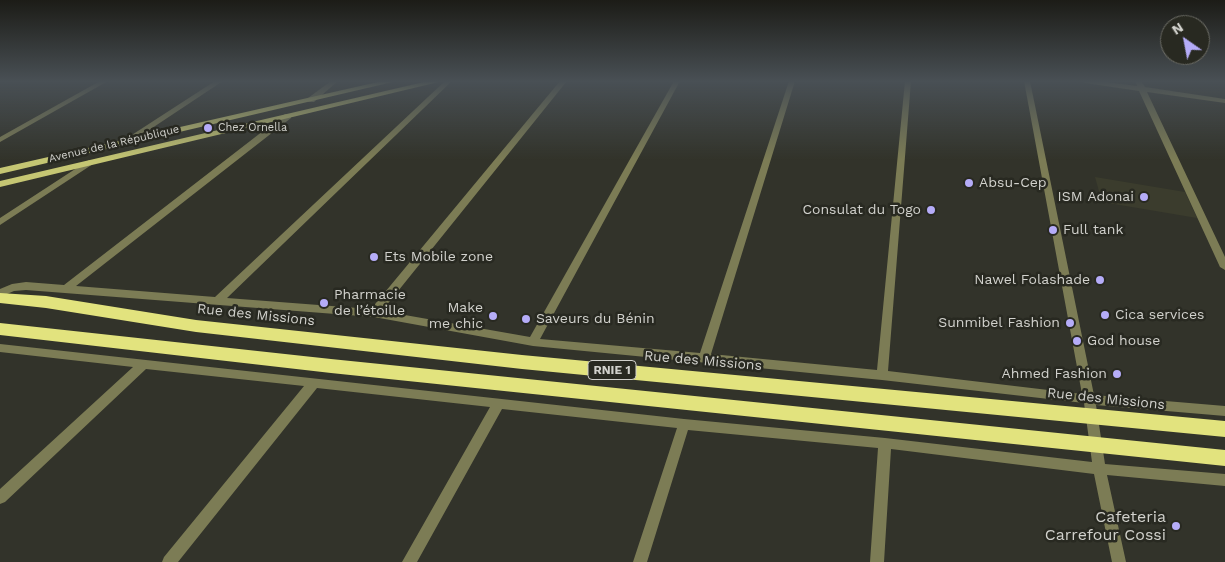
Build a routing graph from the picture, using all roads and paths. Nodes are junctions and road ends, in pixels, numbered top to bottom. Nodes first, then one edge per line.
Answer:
1 (58, 107) edge
2 (179, 107) edge
3 (279, 107) edge
4 (326, 107) edge
5 (421, 107) edge
6 (543, 107) edge
7 (663, 107) edge
8 (784, 107) edge
9 (906, 107) edge
10 (1032, 107) edge
11 (1151, 107) edge
12 (288, 116) junction
13 (0, 140) edge
14 (125, 142) junction
15 (92, 162) junction
16 (0, 171) edge
17 (0, 184) edge
18 (0, 222) edge
19 (1225, 267) edge
20 (66, 290) junction
21 (0, 293) edge
22 (0, 298) edge
23 (218, 300) junction
24 (374, 313) junction
25 (0, 329) edge
26 (533, 342) junction
27 (0, 348) edge
28 (704, 359) junction
29 (145, 362) junction
30 (882, 375) junction
31 (314, 382) junction
32 (498, 404) junction
33 (1089, 407) junction
34 (1225, 411) edge
35 (684, 424) junction
36 (1225, 429) edge
37 (885, 443) junction
38 (1096, 444) junction
39 (1225, 458) edge
40 (1099, 469) junction
41 (1225, 480) edge
42 (0, 498) edge
43 (169, 562) edge
44 (409, 562) edge
45 (640, 562) edge
46 (877, 562) edge
47 (1119, 562) edge

1 - 13 street
2 - 14 street
3 - 14 main road, Avenue de la République
4 - 12 main road, Avenue de la République
5 - 23 street
6 - 24 street
7 - 26 street
8 - 28 street
9 - 30 street
10 - 33 street
11 - 19 street
12 - 15 main road, Avenue de la République
12 - 20 street
14 - 16 main road, Avenue de la République
15 - 17 main road, Avenue de la République
15 - 18 street
20 - 21 street
20 - 23 street
22 - 33 highway, Rue des Missions / RNIE 1
23 - 24 street
24 - 26 street
25 - 38 highway, RNIE 1
26 - 28 street
27 - 29 street
28 - 30 street
29 - 31 street
29 - 42 street
30 - 33 street
31 - 32 street
31 - 43 street
32 - 35 street
32 - 44 street
33 - 34 street
33 - 36 highway, Rue des Missions / RNIE 1
33 - 38 street
35 - 37 street
35 - 45 street
37 - 40 street
37 - 46 street
38 - 39 highway, RNIE 1
38 - 40 street
40 - 41 street
40 - 47 street

